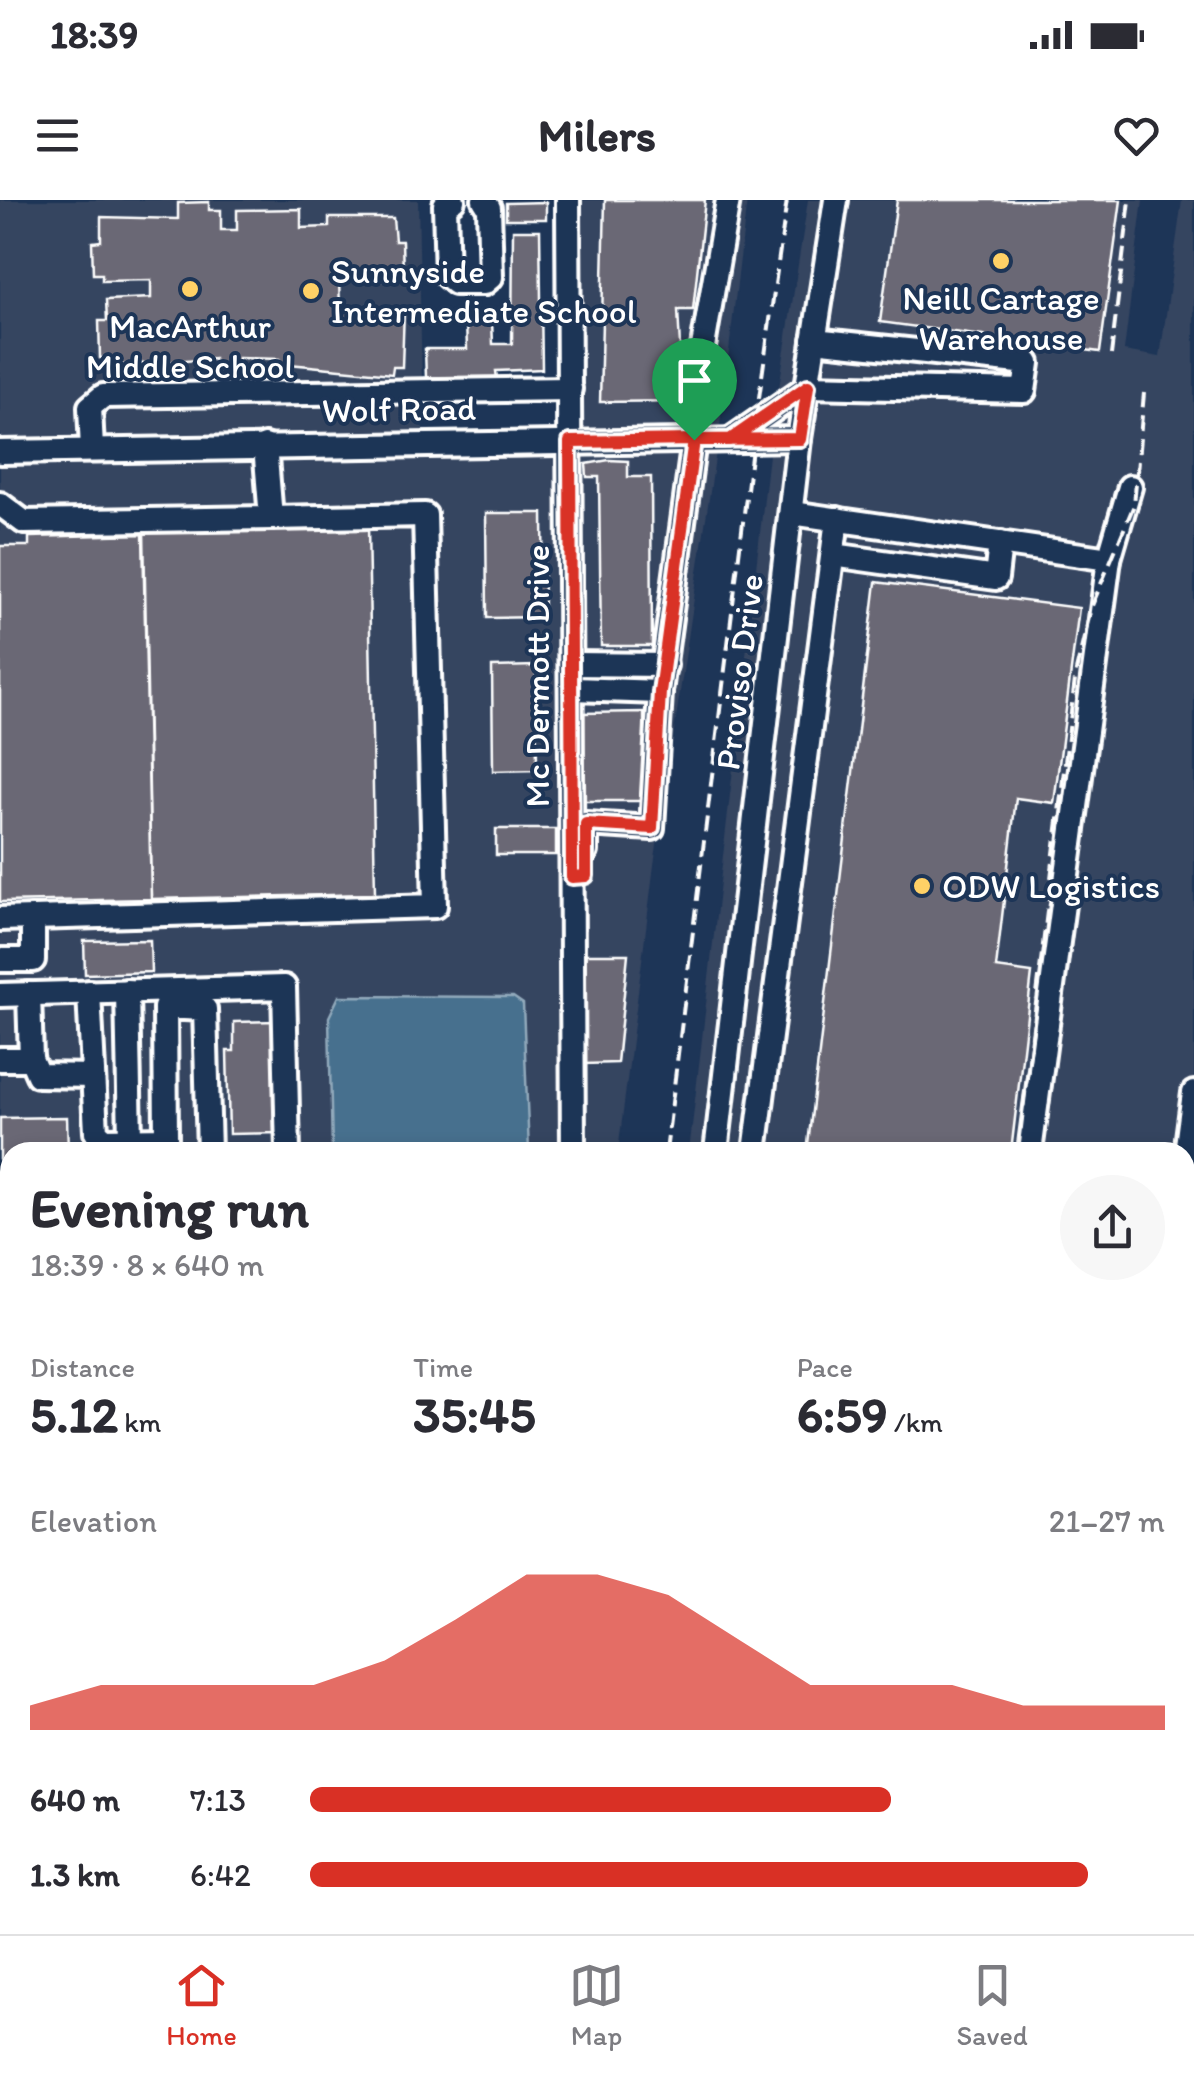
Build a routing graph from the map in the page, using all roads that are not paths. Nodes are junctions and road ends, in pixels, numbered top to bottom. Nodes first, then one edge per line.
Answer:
1 (453, 200) edge
2 (484, 200) edge
3 (568, 200) edge
4 (728, 200) edge
5 (836, 200) edge
6 (814, 340) junction
7 (808, 386) junction
8 (570, 389) junction
9 (800, 439) junction
10 (694, 440) junction
11 (730, 440) junction
12 (570, 442) junction
13 (265, 446) junction
14 (92, 450) junction
15 (0, 452) edge
16 (1130, 487) dead end
17 (0, 504) edge
18 (792, 513) junction
19 (271, 518) junction
20 (838, 520) junction
21 (1000, 543) junction
22 (833, 555) junction
23 (1109, 559) junction
24 (573, 664) junction
25 (665, 665) junction
26 (573, 689) junction
27 (660, 692) junction
28 (572, 877) junction
29 (0, 918) edge
30 (34, 918) junction
31 (0, 960) edge
32 (126, 991) junction
33 (89, 992) junction
34 (29, 994) junction
35 (0, 995) edge
36 (184, 999) junction
37 (30, 1058) junction
38 (0, 1059) edge
39 (93, 1076) junction
40 (1194, 1093) edge
41 (166, 1139) junction
42 (130, 1140) junction
43 (187, 1142) edge
44 (208, 1142) edge
45 (288, 1142) edge
46 (573, 1142) edge
47 (717, 1142) edge
48 (756, 1142) edge
49 (1031, 1142) edge
50 (1188, 1142) edge

1 - 2 street
3 - 8 street, Mc Dermott Drive
4 - 10 street
5 - 6 street, Proviso Drive
6 - 7 street, Proviso Drive
6 - 7 street
7 - 9 street, Proviso Drive
7 - 11 street
8 - 12 street, Mc Dermott Drive
8 - 14 street
9 - 11 street, Wolf Road
9 - 18 street, Proviso Drive
10 - 11 street, Wolf Road
10 - 12 street, Wolf Road
10 - 25 street
12 - 13 street, Wolf Road
12 - 24 street, Mc Dermott Drive
13 - 14 street, Wolf Road
13 - 19 street
14 - 15 street, Wolf Road
16 - 23 street
17 - 19 street
18 - 20 street
18 - 47 street, Proviso Drive
19 - 30 street
20 - 21 street
20 - 22 street
21 - 22 street
21 - 23 street
22 - 48 street
23 - 49 street
24 - 25 street
24 - 26 street, Mc Dermott Drive
25 - 27 street
26 - 27 street
26 - 28 street, Mc Dermott Drive
27 - 28 street
28 - 46 street, Mc Dermott Drive
29 - 30 street
30 - 31 street
32 - 33 street
32 - 36 street
32 - 42 street
33 - 34 street
33 - 39 street
34 - 35 street
34 - 37 street
36 - 41 street
36 - 44 street
36 - 45 street
37 - 38 street
37 - 39 street
39 - 42 street
40 - 50 street
41 - 42 street
41 - 43 street

